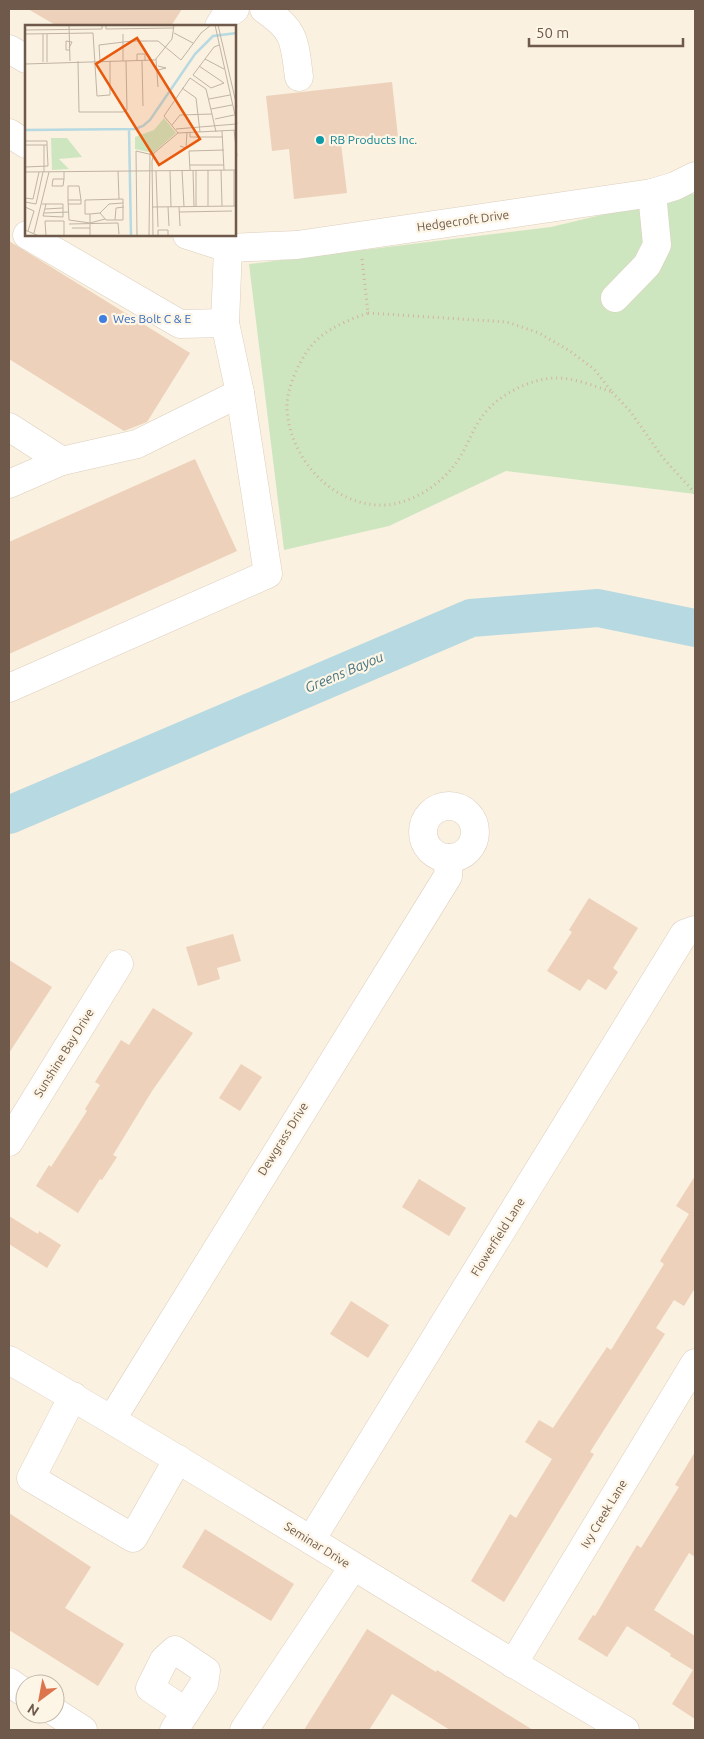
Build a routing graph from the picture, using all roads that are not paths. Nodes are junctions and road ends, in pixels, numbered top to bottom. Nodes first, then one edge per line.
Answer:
1 (235, 9) edge
2 (264, 9) edge
3 (220, 25) edge
4 (9, 49) edge
5 (25, 59) edge
6 (299, 77) dead end
7 (9, 133) edge
8 (25, 143) edge
9 (695, 176) edge
10 (652, 193) junction
11 (9, 224) edge
12 (25, 234) edge
13 (29, 236) edge
14 (190, 236) edge
15 (228, 248) junction
16 (615, 298) dead end
17 (226, 323) junction
18 (240, 393) junction
19 (9, 427) edge
20 (62, 461) junction
21 (9, 484) edge
22 (9, 688) edge
23 (449, 858) dead end
24 (690, 932) edge
25 (120, 964) dead end
26 (9, 1142) edge
27 (9, 1360) edge
28 (695, 1363) edge
29 (73, 1396) junction
30 (112, 1419) junction
31 (178, 1459) junction
32 (311, 1540) junction
33 (353, 1567) junction
34 (513, 1664) junction
35 (65, 1718) edge
36 (83, 1730) edge
37 (244, 1730) edge
38 (625, 1730) edge

1 - 3 street
2 - 6 street
4 - 5 street
7 - 8 street
9 - 10 street, Hedgecroft Drive
10 - 15 street, Hedgecroft Drive
10 - 16 street
11 - 12 street
13 - 17 street
14 - 15 street
15 - 17 street
17 - 18 street
18 - 20 street
18 - 22 street
19 - 20 street
20 - 21 street
23 - 30 street, Dewgrass Drive
24 - 32 street, Flowerfield Lane
25 - 26 street, Sunshine Bay Drive
27 - 29 street, Seminar Drive
28 - 34 street, Ivy Creek Lane
29 - 30 street, Seminar Drive
29 - 31 street
30 - 31 street, Seminar Drive
31 - 32 street, Seminar Drive
32 - 33 street, Seminar Drive
33 - 34 street, Seminar Drive
33 - 37 street
34 - 38 street, Seminar Drive
35 - 36 street

